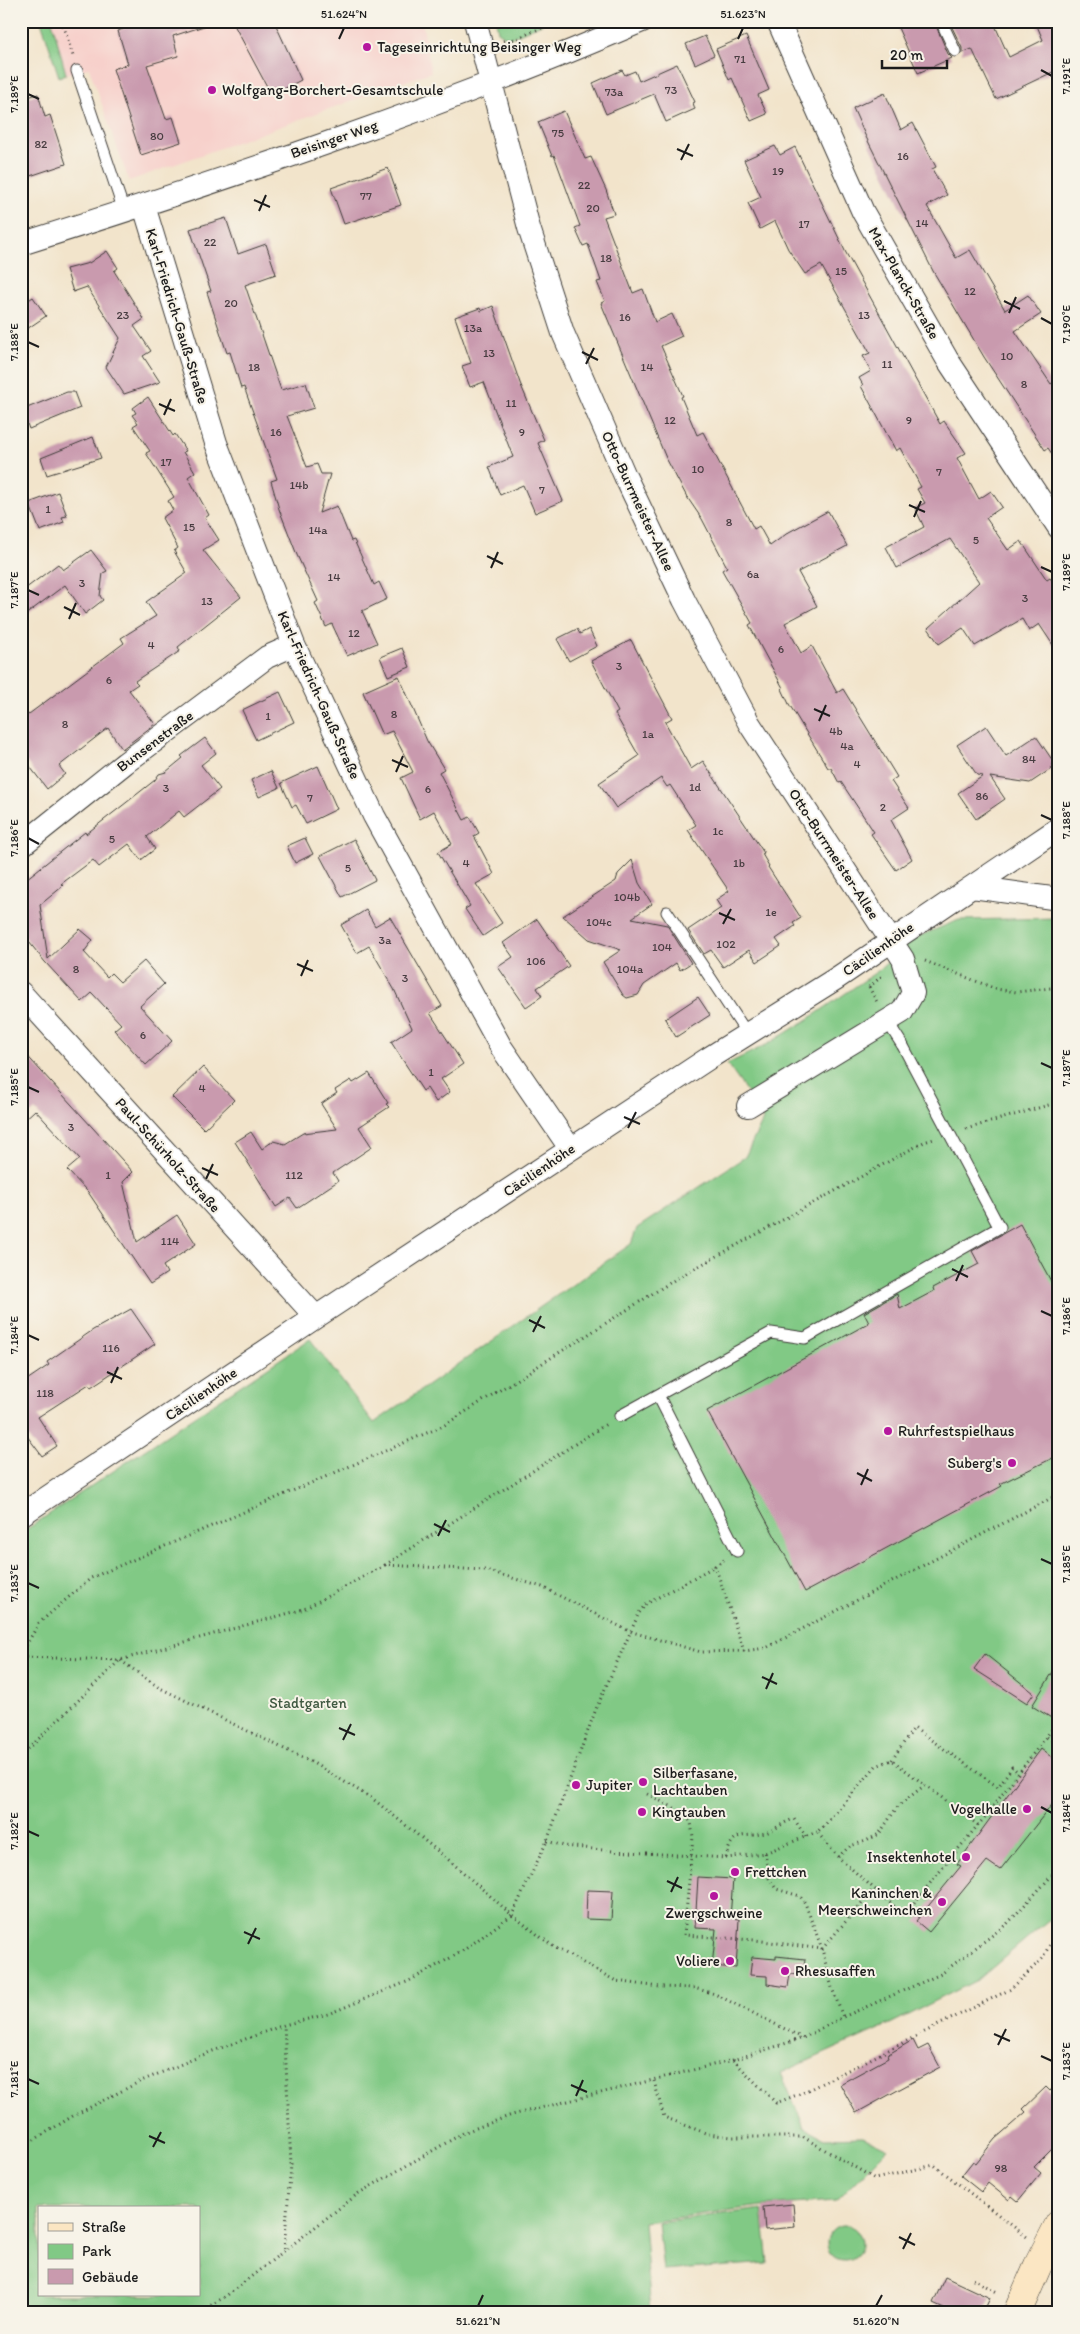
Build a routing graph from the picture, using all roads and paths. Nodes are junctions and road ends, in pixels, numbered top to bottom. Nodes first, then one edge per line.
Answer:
1 (62, 21) edge
2 (558, 21) edge
3 (642, 21) edge
4 (778, 21) edge
5 (941, 21) edge
6 (476, 27) edge
7 (955, 51) dead end
8 (77, 71) joint
9 (490, 83) junction
10 (134, 209) junction
11 (21, 244) edge
12 (1059, 528) edge
13 (294, 645) junction
14 (1059, 828) edge
15 (21, 846) edge
16 (972, 887) junction
17 (1059, 899) edge
18 (667, 912) dead end
19 (890, 940) junction
20 (903, 960) junction
21 (1059, 987) edge
22 (21, 993) edge
23 (887, 1021) junction
24 (748, 1035) junction
25 (1059, 1102) edge
26 (748, 1106) dead end
27 (960, 1131) dead end
28 (942, 1136) dead end
29 (570, 1148) junction
30 (316, 1317) junction
31 (658, 1395) junction
32 (620, 1416) joint
33 (1059, 1494) edge
34 (1054, 1496) junction
35 (1059, 1505) edge
36 (21, 1516) edge
37 (737, 1551) joint
38 (385, 1565) junction
39 (715, 1566) junction
40 (629, 1631) junction
41 (744, 1651) junction
42 (21, 1655) edge
43 (120, 1660) junction
44 (1059, 1720) edge
45 (1047, 1737) junction
46 (1059, 1745) edge
47 (21, 1756) edge
48 (892, 1760) junction
49 (1018, 1772) junction
50 (925, 1785) junction
51 (647, 1794) dead end
52 (978, 1825) junction
53 (817, 1832) junction
54 (806, 1836) junction
55 (547, 1841) junction
56 (765, 1853) junction
57 (690, 1856) junction
58 (838, 1857) junction
59 (726, 1858) junction
60 (1058, 1869) edge
61 (873, 1890) junction
62 (512, 1915) junction
63 (822, 1949) junction
64 (843, 2017) junction
65 (284, 2025) junction
66 (803, 2038) junction
67 (733, 2060) junction
68 (654, 2081) junction
69 (21, 2148) edge
70 (1059, 2224) edge
71 (1029, 2238) dead end
72 (284, 2250) junction
73 (973, 2279) dead end
74 (1009, 2303) edge
75 (198, 2313) edge

1 - 8 path
2 - 6 path
3 - 9 street, Beisinger Weg
4 - 12 street, Max-Planck-Straße
5 - 7 lane
6 - 9 street, Otto-Burrmeister-Allee
8 - 10 lane
9 - 10 street, Beisinger Weg
9 - 19 street, Otto-Burrmeister-Allee
10 - 11 street, Beisinger Weg
10 - 13 street, Karl-Friedrich-Gauß-Straße
13 - 15 street, Bunsenstraße
13 - 29 street, Karl-Friedrich-Gauß-Straße
14 - 16 street, Cäcilienhöhe
16 - 17 street
16 - 19 street, Cäcilienhöhe
18 - 24 lane
19 - 20 street, Otto-Burrmeister-Allee
19 - 24 street, Cäcilienhöhe
20 - 21 path
20 - 23 street, Otto-Burrmeister-Allee
22 - 30 street, Paul-Schürholz-Straße
23 - 26 street, Otto-Burrmeister-Allee
23 - 31 lane, bridge
24 - 29 street, Cäcilienhöhe
25 - 27 path
28 - 42 path
29 - 30 street, Cäcilienhöhe
30 - 36 street, Cäcilienhöhe
31 - 32 lane
31 - 37 lane
32 - 38 path
33 - 34 path
34 - 35 path
34 - 41 path
37 - 39 path
38 - 40 path
38 - 43 path
39 - 40 path
39 - 41 path
40 - 41 path
40 - 55 path
42 - 43 path
43 - 47 path
43 - 62 path
44 - 45 path
45 - 46 path
45 - 49 path
48 - 49 path
48 - 50 path
48 - 53 path
49 - 52 path
50 - 52 path
50 - 58 path
51 - 57 path
52 - 61 path
53 - 54 path
53 - 58 path
54 - 56 path
54 - 59 path
55 - 57 path
55 - 62 path
56 - 59 path
56 - 63 path
57 - 59 path
57 - 63 path
58 - 61 path
60 - 64 path
60 - 67 path
61 - 63 path
62 - 65 path
62 - 66 path
63 - 64 path
64 - 66 path
65 - 69 path
65 - 72 path
66 - 67 path
67 - 68 path
68 - 71 path
68 - 72 path
70 - 74 main road
72 - 75 path
73 - 74 path

